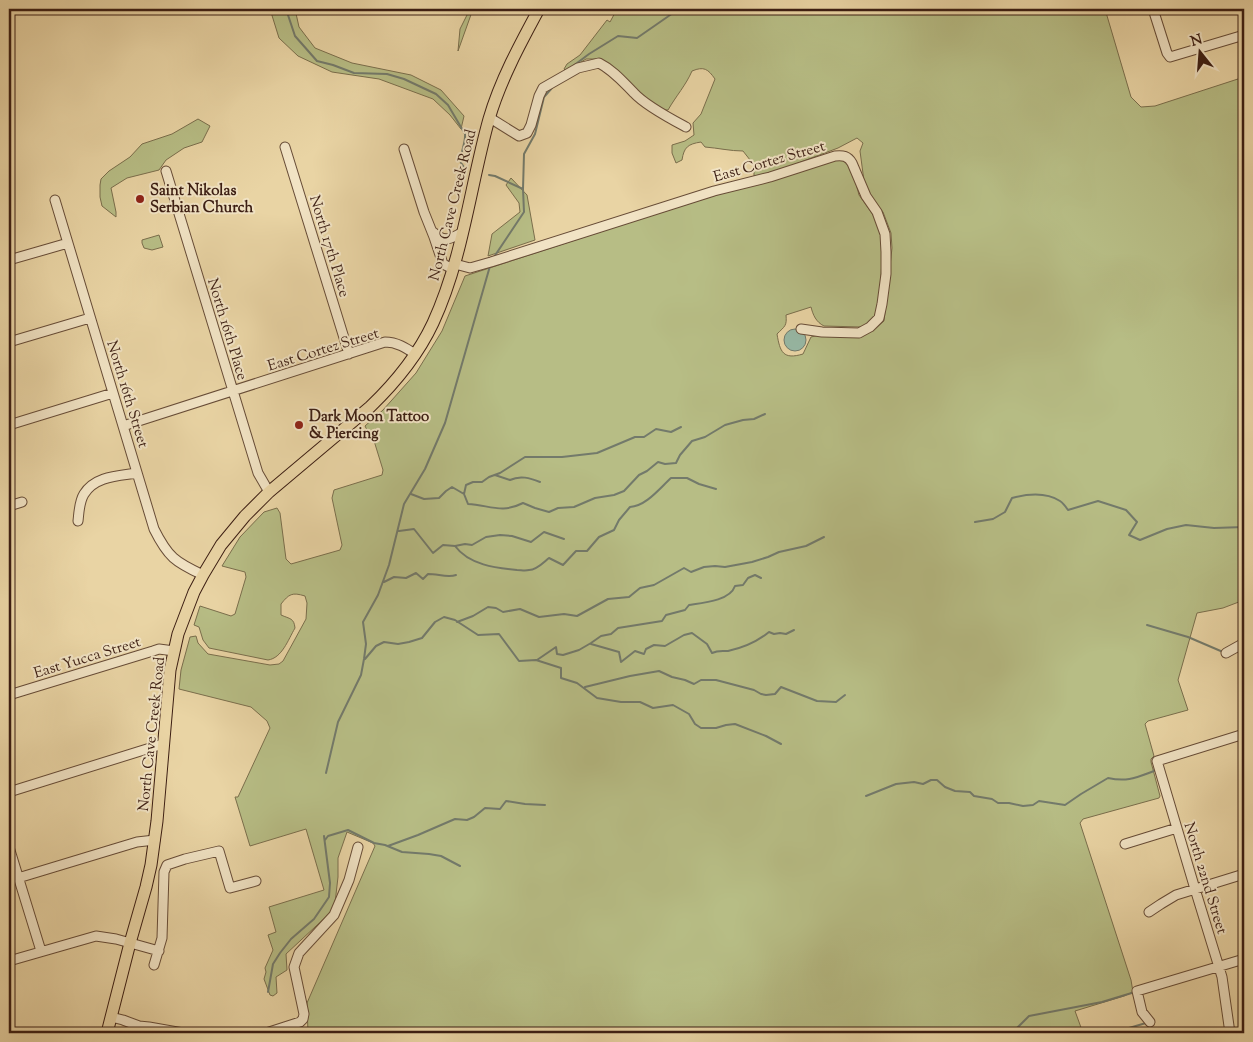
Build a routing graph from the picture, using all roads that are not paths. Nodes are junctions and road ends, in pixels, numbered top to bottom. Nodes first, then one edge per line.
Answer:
1 (539, 9) edge
2 (1153, 9) edge
3 (1244, 36) edge
4 (490, 118) junction
5 (686, 127) dead end
6 (285, 147) dead end
7 (404, 149) dead end
8 (166, 171) dead end
9 (55, 200) dead end
10 (432, 232) junction
11 (463, 232) junction
12 (68, 243) junction
13 (9, 260) edge
14 (454, 266) junction
15 (90, 318) junction
16 (801, 329) dead end
17 (9, 342) edge
18 (349, 354) junction
19 (415, 354) junction
20 (233, 391) junction
21 (113, 393) junction
22 (9, 425) edge
23 (123, 426) junction
24 (137, 473) junction
25 (269, 492) junction
26 (22, 502) dead end
27 (9, 506) edge
28 (78, 522) dead end
29 (203, 575) junction
30 (1244, 644) edge
31 (174, 651) junction
32 (1226, 653) dead end
33 (9, 695) edge
34 (1244, 734) edge
35 (163, 744) junction
36 (9, 792) edge
37 (1177, 828) junction
38 (155, 840) junction
39 (1125, 844) dead end
40 (9, 847) edge
41 (358, 847) dead end
42 (1244, 874) edge
43 (18, 878) junction
44 (256, 881) dead end
45 (1195, 889) junction
46 (1149, 912) dead end
47 (130, 943) junction
48 (159, 950) junction
49 (41, 951) junction
50 (1244, 959) edge
51 (9, 961) edge
52 (154, 965) dead end
53 (1219, 966) junction
54 (111, 1017) junction
55 (1150, 1022) dead end
56 (107, 1033) edge
57 (183, 1033) edge
58 (266, 1033) edge
59 (1230, 1033) edge

1 - 4 main road, North Cave Creek Road
2 - 3 street
4 - 5 street
4 - 11 main road, North Cave Creek Road
6 - 18 street, North 17th Place
7 - 10 street
8 - 20 street, North 16th Place
9 - 12 street, North 16th Street
10 - 11 street
10 - 14 street
11 - 14 main road, North Cave Creek Road
12 - 13 street
12 - 15 street, North 16th Street
14 - 16 street, East Cortez Street
14 - 19 main road, North Cave Creek Road
15 - 17 street
15 - 21 street, North 16th Street
18 - 19 street, East Cortez Street
18 - 20 street, East Cortez Street
19 - 25 main road, North Cave Creek Road
20 - 23 street, East Cortez Street
20 - 25 street, North 16th Place
21 - 22 street
21 - 23 street, North 16th Street
23 - 24 street, North 16th Street
24 - 28 street
24 - 29 street, North 16th Street
25 - 29 main road, North Cave Creek Road
26 - 27 street
29 - 31 main road, North Cave Creek Road
30 - 32 street
31 - 33 street, East Yucca Street
31 - 35 main road, North Cave Creek Road
34 - 37 street, North 22nd Street
35 - 36 street
35 - 38 main road, North Cave Creek Road
37 - 39 street
37 - 45 street, North 22nd Street
38 - 43 street
38 - 47 main road, North Cave Creek Road
40 - 43 street
41 - 58 street
42 - 45 street
43 - 49 street
44 - 48 street
45 - 46 street
45 - 53 street, North 22nd Street
47 - 48 street
47 - 49 street
47 - 54 main road, North Cave Creek Road
48 - 52 street
49 - 51 street
50 - 53 street
53 - 55 street
53 - 59 street, North 22nd Street
54 - 56 main road, North Cave Creek Road
54 - 57 street

